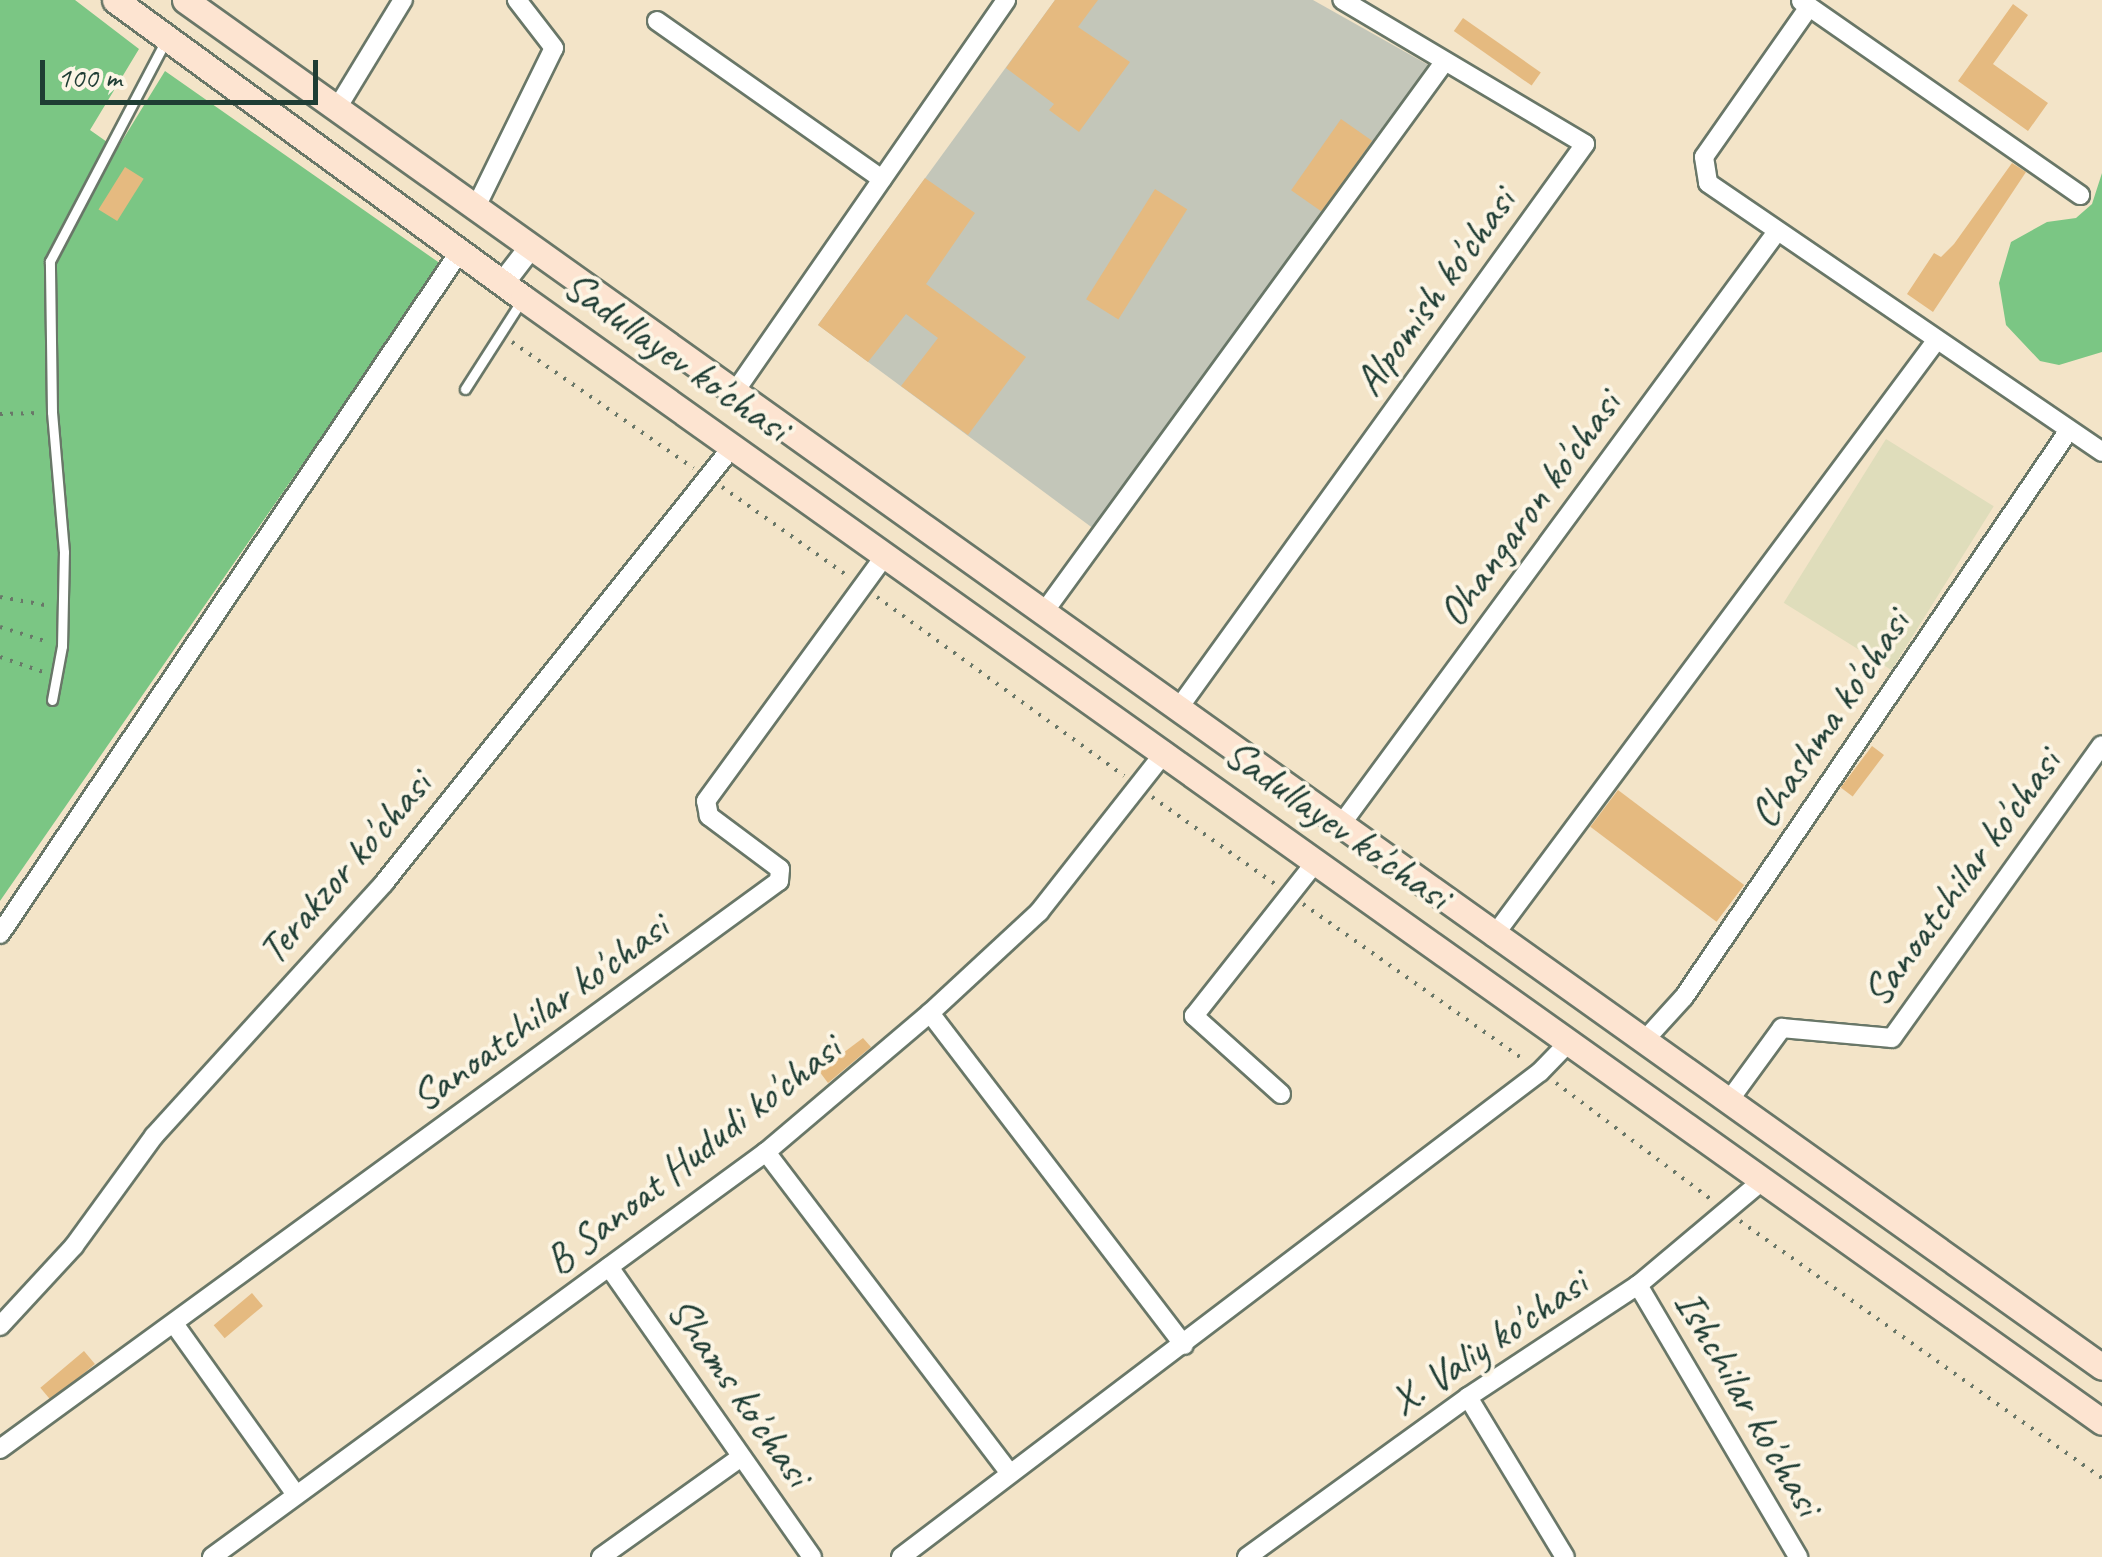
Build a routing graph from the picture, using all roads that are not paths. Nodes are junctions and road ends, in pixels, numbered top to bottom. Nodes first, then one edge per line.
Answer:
1 (115, 0) edge
2 (185, 0) edge
3 (403, 0) edge
4 (517, 0) edge
5 (1006, 0) edge
6 (1342, 0) edge
7 (1804, 4) edge
8 (657, 21) dead end
9 (167, 38) junction
10 (1445, 61) junction
11 (336, 110) junction
12 (882, 179) junction
13 (2080, 195) dead end
14 (475, 208) junction
15 (1776, 233) junction
16 (530, 248) junction
17 (460, 252) junction
18 (513, 291) junction
19 (1936, 341) junction
20 (465, 389) dead end
21 (734, 393) junction
22 (2069, 430) junction
23 (733, 446) junction
24 (2102, 452) edge
25 (886, 554) junction
26 (1044, 612) junction
27 (52, 700) dead end
28 (1178, 709) junction
29 (2102, 745) edge
30 (1165, 752) junction
31 (1340, 826) junction
32 (1316, 860) junction
33 (0, 934) edge
34 (1493, 937) junction
35 (930, 1012) junction
36 (1570, 1041) junction
37 (1643, 1042) junction
38 (1281, 1094) dead end
39 (1728, 1102) junction
40 (766, 1152) junction
41 (1764, 1180) junction
42 (609, 1267) junction
43 (1638, 1285) junction
44 (175, 1325) junction
45 (0, 1326) edge
46 (1184, 1345) junction
47 (2102, 1367) edge
48 (1468, 1397) junction
49 (2102, 1422) edge
50 (0, 1450) edge
51 (740, 1458) junction
52 (1009, 1472) junction
53 (295, 1492) junction
54 (232, 1541) junction
55 (212, 1557) edge
56 (244, 1557) edge
57 (601, 1557) edge
58 (812, 1557) edge
59 (901, 1557) edge
60 (1248, 1557) edge
61 (1565, 1557) edge
62 (1798, 1557) edge

1 - 9 main road, Sadullayev ko'chasi
2 - 11 main road, Sadullayev ko'chasi
3 - 11 street
4 - 14 street
5 - 12 street
6 - 10 street, Alpomish ko'chasi
7 - 13 street
7 - 15 street
8 - 12 street
9 - 17 main road, Sadullayev ko'chasi
9 - 27 lane
10 - 26 street
10 - 28 street, Alpomish ko'chasi
11 - 14 main road, Sadullayev ko'chasi
12 - 21 street
14 - 16 main road, Sadullayev ko'chasi
15 - 19 street
15 - 31 street, Ohangaron ko'chasi
16 - 18 street
16 - 21 main road, Sadullayev ko'chasi
17 - 18 main road, Sadullayev ko'chasi
17 - 33 street
18 - 20 lane
18 - 23 main road, Sadullayev ko'chasi
19 - 22 street
19 - 34 street
21 - 26 main road, Sadullayev ko'chasi
22 - 24 street
22 - 37 street, Chashma ko'chasi
23 - 25 main road, Sadullayev ko'chasi
23 - 45 street, Terakzor ko'chasi
25 - 30 main road, Sadullayev ko'chasi
25 - 44 street, Sanoatchilar ko'chasi
26 - 28 main road, Sadullayev ko'chasi
28 - 31 main road, Sadullayev ko'chasi
29 - 39 street, Sanoatchilar ko'chasi
30 - 32 main road, Sadullayev ko'chasi
30 - 35 street, B Sanoat Hududi ko'chasi
31 - 34 main road, Sadullayev ko'chasi
32 - 36 main road, Sadullayev ko'chasi
32 - 38 street
34 - 37 main road, Sadullayev ko'chasi
35 - 40 street, B Sanoat Hududi ko'chasi
35 - 46 street
36 - 41 main road, Sadullayev ko'chasi
36 - 46 street
37 - 39 main road, Sadullayev ko'chasi
39 - 47 main road, Sadullayev ko'chasi
40 - 42 street, B Sanoat Hududi ko'chasi
40 - 52 street
41 - 43 street, X. Valiy ko'chasi
41 - 49 main road, Sadullayev ko'chasi
42 - 51 street, Shams ko'chasi
42 - 53 street, B Sanoat Hududi ko'chasi
43 - 48 street, X. Valiy ko'chasi
43 - 62 street, Ishchilar ko'chasi
44 - 50 street, Sanoatchilar ko'chasi
44 - 53 street
46 - 52 street
48 - 60 street, X. Valiy ko'chasi
48 - 61 street
51 - 57 street
51 - 58 street, Shams ko'chasi
52 - 59 street
53 - 54 street, B Sanoat Hududi ko'chasi
54 - 55 street, B Sanoat Hududi ko'chasi
54 - 56 street

